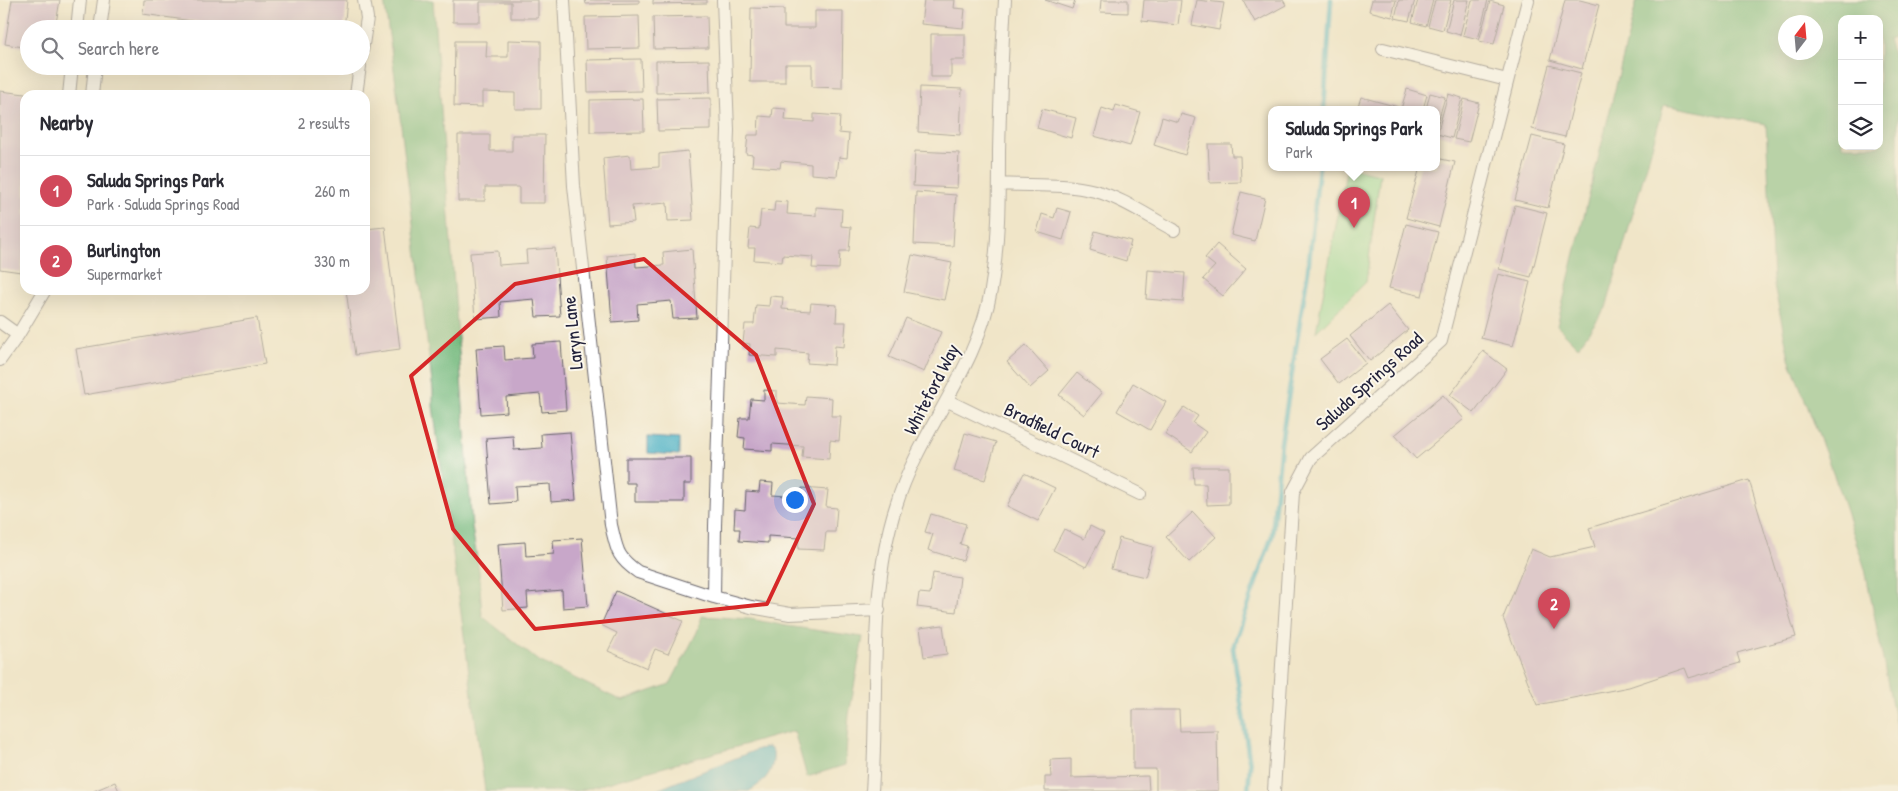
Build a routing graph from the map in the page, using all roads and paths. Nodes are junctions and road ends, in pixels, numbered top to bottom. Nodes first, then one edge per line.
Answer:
1 (80, 0) edge
2 (104, 0) edge
3 (364, 0) edge
4 (564, 0) edge
5 (723, 0) edge
6 (1004, 0) edge
7 (1528, 0) edge
8 (78, 20) edge
9 (101, 20) edge
10 (367, 20) edge
11 (1383, 49) dead end
12 (71, 75) edge
13 (95, 75) edge
14 (359, 75) edge
15 (1507, 80) junction
16 (70, 90) edge
17 (93, 90) edge
18 (357, 90) edge
19 (999, 184) junction
20 (1174, 230) dead end
21 (42, 295) edge
22 (0, 322) edge
23 (18, 335) junction
24 (0, 360) edge
25 (948, 400) junction
26 (1140, 494) dead end
27 (714, 597) junction
28 (879, 610) junction
29 (872, 791) edge
30 (1274, 791) edge

1 - 8 street
2 - 9 street
3 - 10 street
4 - 27 street, Laryn Lane
5 - 27 street
6 - 19 street, Whiteford Way
7 - 15 street, Saluda Springs Road
11 - 15 street
12 - 16 street
13 - 17 street
14 - 18 street
15 - 30 street, Saluda Springs Road
19 - 20 street
19 - 25 street, Whiteford Way
21 - 23 street
22 - 23 street
23 - 24 street
25 - 26 street, Bradfield Court
25 - 28 street, Whiteford Way
27 - 28 street, Laryn Lane
28 - 29 street, Whiteford Way

